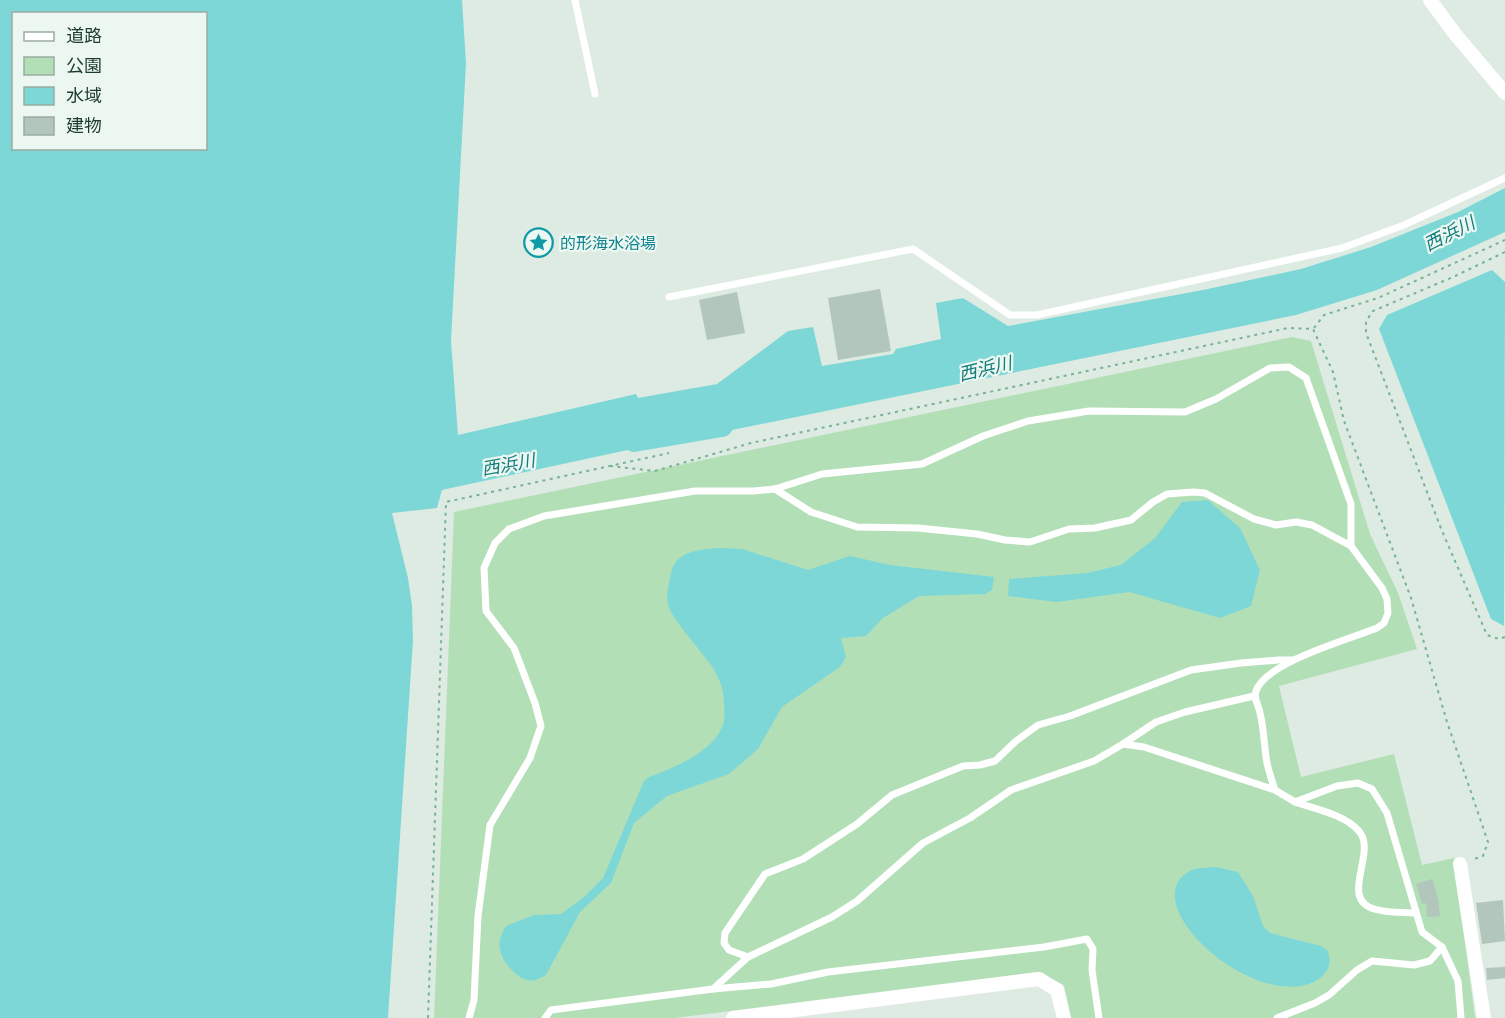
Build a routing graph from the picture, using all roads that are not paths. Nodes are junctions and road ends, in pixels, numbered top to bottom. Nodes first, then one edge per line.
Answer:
1 (575, 0) edge
2 (1430, 0) edge
3 (1505, 93) edge
4 (595, 94) dead end
5 (1505, 178) edge
6 (669, 297) dead end
7 (775, 489) junction
8 (1351, 546) junction
9 (1293, 660) junction
10 (1254, 696) junction
11 (1123, 744) junction
12 (1275, 790) junction
13 (1295, 802) junction
14 (1460, 864) dead end
15 (1415, 913) junction
16 (1442, 947) junction
17 (748, 957) junction
18 (713, 988) junction
19 (469, 1018) edge
20 (545, 1018) edge
21 (733, 1018) edge
22 (1064, 1018) edge
23 (1099, 1018) edge
24 (1277, 1018) edge
25 (1461, 1018) edge
26 (1484, 1018) edge

1 - 4 lane
2 - 3 street
5 - 6 lane
7 - 8 lane
7 - 8 lane
7 - 19 lane
8 - 9 lane
9 - 10 lane
9 - 17 lane
10 - 11 lane
10 - 12 lane
11 - 12 lane
11 - 17 lane
12 - 13 lane
13 - 15 lane
13 - 15 lane
14 - 26 street
15 - 16 lane
16 - 24 lane
16 - 25 lane
17 - 18 lane
18 - 20 lane
18 - 23 lane
21 - 22 street

